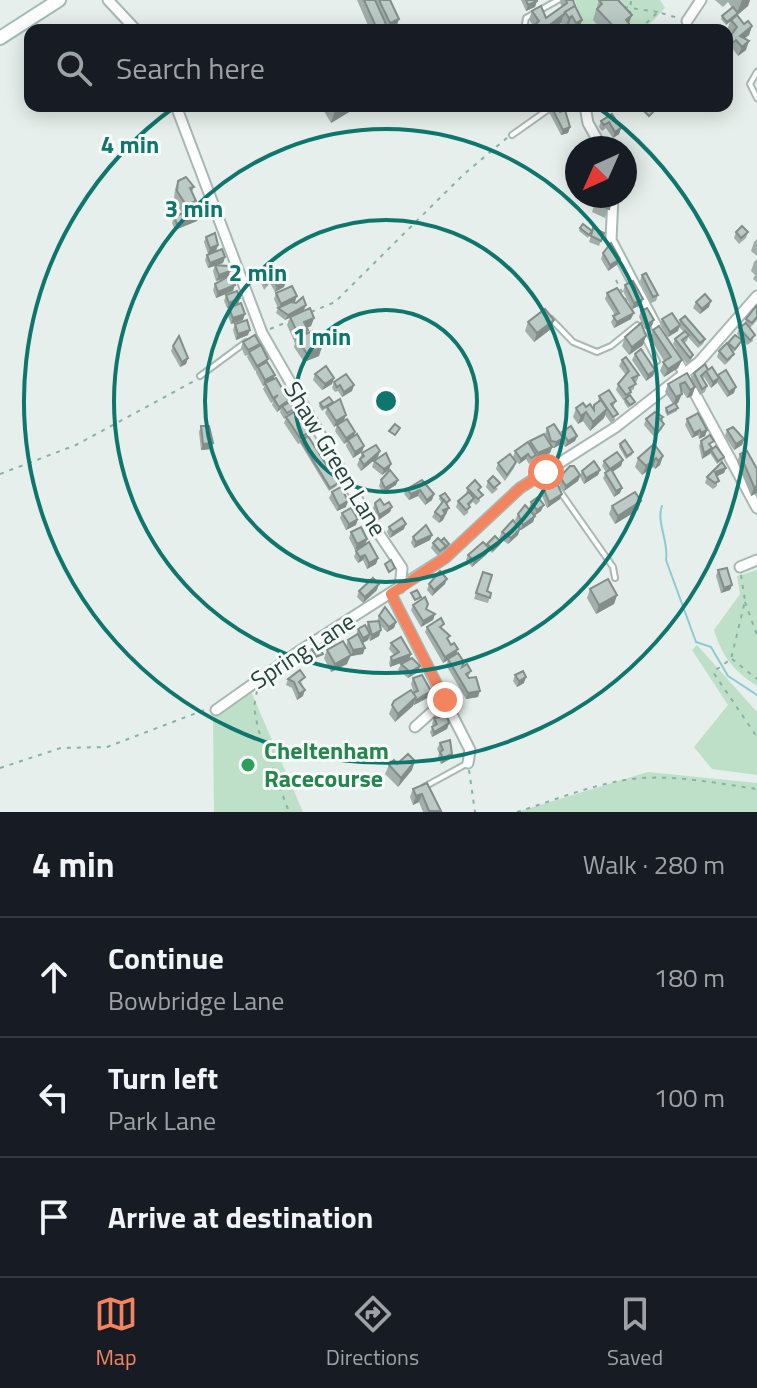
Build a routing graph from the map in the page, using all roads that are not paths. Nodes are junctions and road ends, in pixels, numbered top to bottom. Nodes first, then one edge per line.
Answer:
1 (59, 0) edge
2 (108, 0) edge
3 (558, 0) edge
4 (701, 0) edge
5 (687, 21) road end
6 (130, 24) edge
7 (525, 24) edge
8 (0, 38) edge
9 (757, 72) edge
10 (757, 98) edge
11 (178, 112) edge
12 (545, 112) edge
13 (586, 112) edge
14 (512, 135) road end
15 (595, 136) edge
16 (612, 208) edge
17 (756, 299) edge
18 (541, 308) edge
19 (656, 328) junction
20 (262, 333) junction
21 (643, 335) junction
22 (657, 361) dead end
23 (685, 373) junction
24 (200, 376) road end
25 (555, 485) edge
26 (757, 508) edge
27 (757, 560) edge
28 (740, 567) road end
29 (402, 568) junction
30 (420, 575) junction
31 (615, 578) dead end
32 (400, 588) junction
33 (391, 594) junction
34 (445, 700) junction
35 (216, 710) road end
36 (415, 727) dead end
37 (468, 763) joint
38 (424, 787) edge

1 - 8 main road
2 - 6 street
3 - 7 lane
4 - 5 street
9 - 10 lane
11 - 20 street, Shaw Green Lane
12 - 14 lane
13 - 15 street
16 - 19 street
17 - 23 street, Spring Lane
18 - 21 lane
19 - 21 lane
19 - 23 street
20 - 24 lane
20 - 29 street, Shaw Green Lane
21 - 22 lane
23 - 26 street
23 - 30 street, Spring Lane
25 - 31 lane
27 - 28 street
29 - 30 street
29 - 32 street
30 - 32 street, Spring Lane
32 - 33 street, Spring Lane
33 - 34 street
33 - 35 street, Spring Lane
34 - 36 street
34 - 37 street
37 - 38 lane

